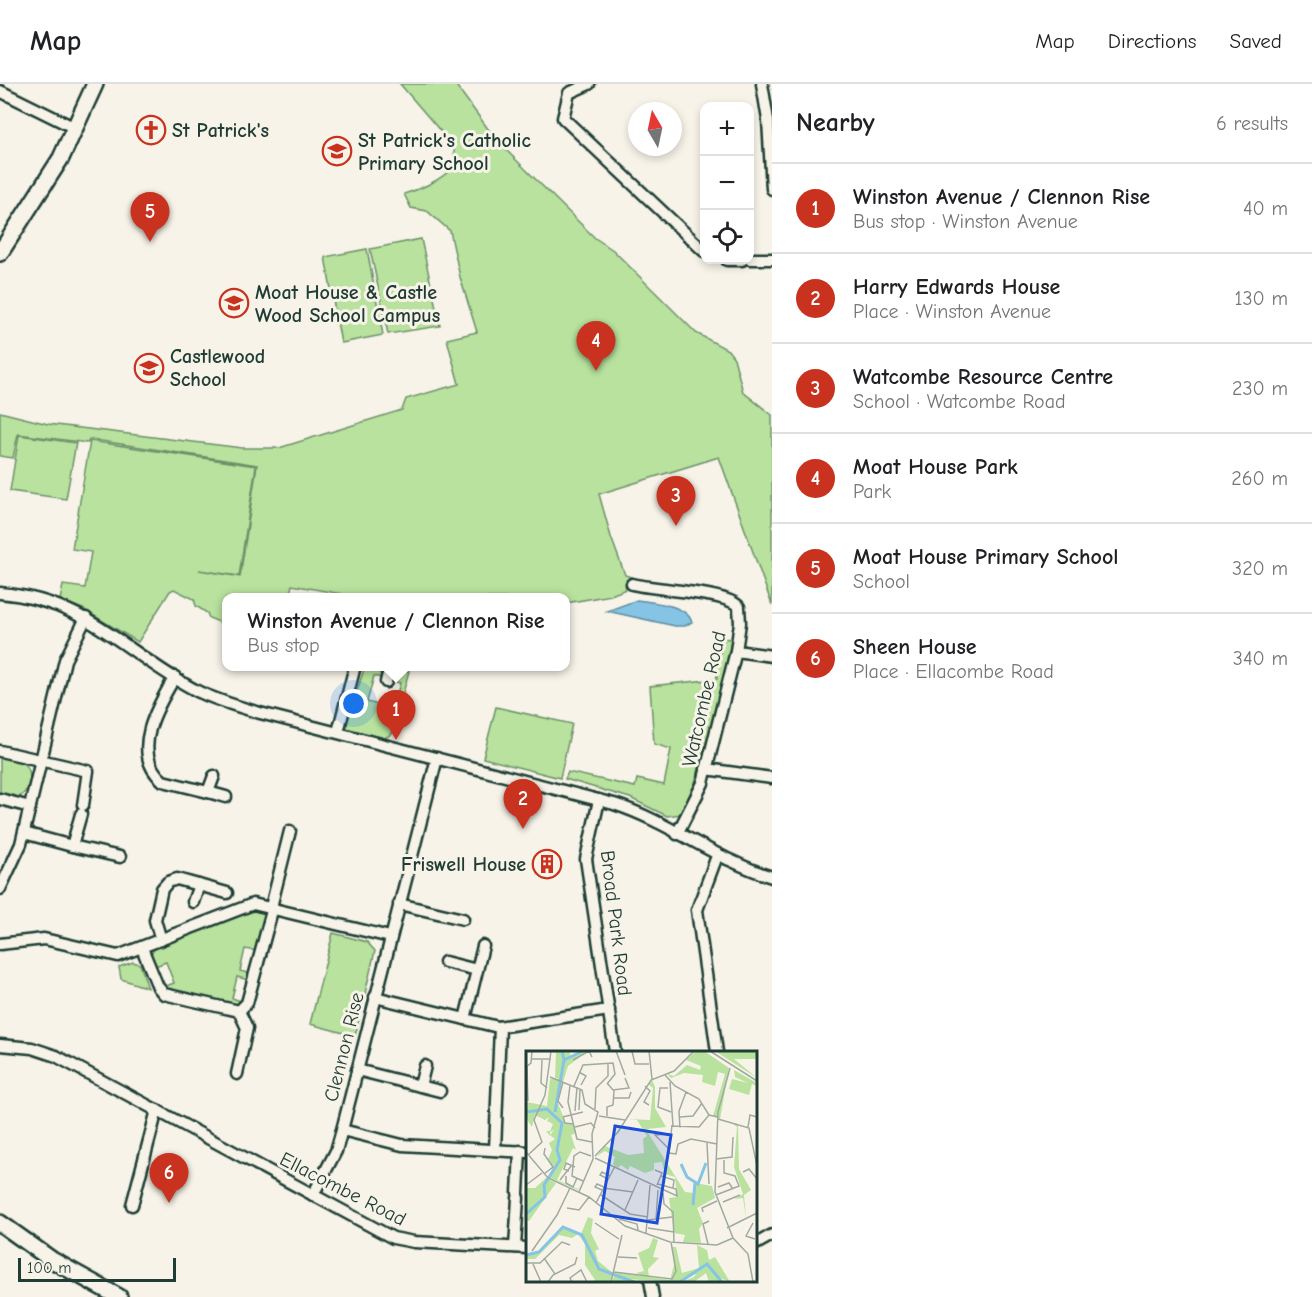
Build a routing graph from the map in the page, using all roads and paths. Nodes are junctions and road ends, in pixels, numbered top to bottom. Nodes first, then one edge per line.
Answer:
1 (94, 84) edge
2 (589, 84) edge
3 (762, 84) edge
4 (0, 91) edge
5 (75, 128) junction
6 (772, 189) edge
7 (700, 246) edge
8 (0, 253) edge
9 (754, 259) edge
10 (772, 259) edge
11 (632, 584) dead end
12 (0, 593) edge
13 (86, 618) junction
14 (736, 651) junction
15 (772, 656) edge
16 (354, 671) edge
17 (389, 671) edge
18 (176, 677) junction
19 (386, 682) dead end
20 (338, 732) junction
21 (0, 751) edge
22 (437, 758) junction
23 (39, 760) junction
24 (706, 769) junction
25 (214, 776) dead end
26 (772, 778) edge
27 (208, 792) junction
28 (226, 797) dead end
29 (0, 799) edge
30 (599, 800) junction
31 (30, 807) junction
32 (290, 831) dead end
33 (24, 833) junction
34 (677, 834) junction
35 (72, 846) junction
36 (717, 856) junction
37 (120, 857) dead end
38 (772, 877) edge
39 (199, 885) junction
40 (0, 889) edge
41 (227, 892) dead end
42 (193, 902) dead end
43 (399, 904) junction
44 (272, 907) junction
45 (463, 919) dead end
46 (390, 937) junction
47 (161, 940) junction
48 (0, 944) edge
49 (483, 946) dead end
50 (142, 948) junction
51 (445, 962) dead end
52 (477, 970) junction
53 (375, 997) junction
54 (609, 1010) junction
55 (239, 1011) junction
56 (465, 1019) junction
57 (500, 1027) junction
58 (0, 1045) edge
59 (615, 1051) edge
60 (717, 1051) edge
61 (425, 1066) dead end
62 (357, 1070) junction
63 (237, 1074) dead end
64 (420, 1086) junction
65 (440, 1091) dead end
66 (157, 1110) junction
67 (342, 1130) junction
68 (495, 1149) junction
69 (524, 1151) edge
70 (313, 1195) junction
71 (132, 1205) dead end
72 (0, 1223) edge
73 (772, 1235) edge
74 (757, 1240) edge
75 (515, 1247) junction
76 (526, 1248) edge
77 (650, 1282) edge
78 (118, 1297) edge
79 (652, 1297) edge

1 - 5 street
2 - 7 street
3 - 6 street
4 - 5 street
5 - 8 street
9 - 10 street
11 - 14 street, Watcombe Road
12 - 13 street
13 - 18 street
13 - 23 street
14 - 15 street
14 - 24 street, Watcombe Road
16 - 20 street
17 - 19 street
18 - 20 street
18 - 27 street
20 - 22 street
21 - 23 street
22 - 30 street
22 - 43 street, Clennon Rise
23 - 31 street
23 - 35 street
24 - 26 street
24 - 34 street, Watcombe Road
25 - 27 street
27 - 28 street
29 - 31 street
30 - 34 street
30 - 54 street, Broad Park Road
31 - 33 street
32 - 44 street
33 - 35 street
33 - 40 street
34 - 36 street
35 - 37 street
36 - 38 street
36 - 60 street
39 - 41 street
39 - 42 street
39 - 47 street
43 - 45 street
43 - 46 street, Clennon Rise
44 - 46 street
44 - 47 street
44 - 55 street
46 - 53 street, Clennon Rise
47 - 50 street
48 - 50 street
49 - 52 street
50 - 55 street
51 - 52 street
52 - 56 street
53 - 56 street
53 - 62 street, Clennon Rise
54 - 57 street
54 - 59 street, Broad Park Road
55 - 63 street
56 - 57 street
57 - 68 street
58 - 66 street, Ellacombe Road
61 - 64 street
62 - 64 street
62 - 67 street, Clennon Rise
64 - 65 street
66 - 70 street, Ellacombe Road
66 - 71 street
67 - 68 street
67 - 70 street, Clennon Rise
68 - 69 street
69 - 75 street
70 - 75 street, Ellacombe Road
72 - 78 street
73 - 74 street
75 - 76 street, Ellacombe Road
77 - 79 street

